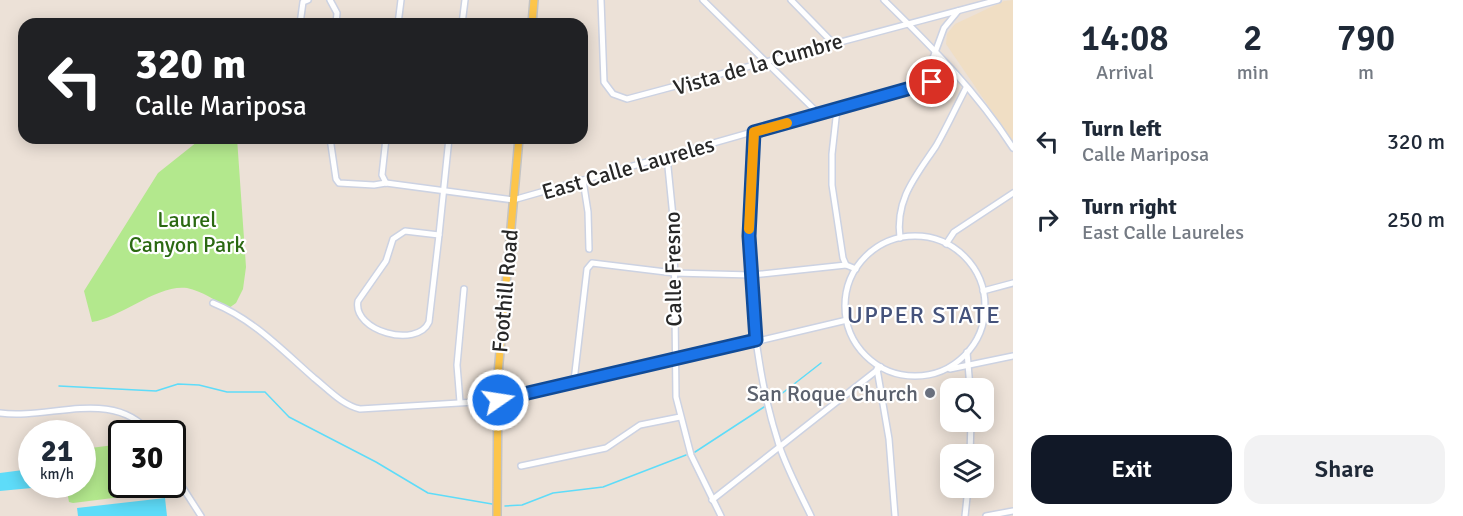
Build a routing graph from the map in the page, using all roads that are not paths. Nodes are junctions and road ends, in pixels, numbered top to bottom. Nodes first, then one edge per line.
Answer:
1 (308, 0) edge
2 (330, 0) edge
3 (401, 0) edge
4 (465, 0) edge
5 (534, 0) edge
6 (601, 0) edge
7 (703, 0) edge
8 (791, 0) edge
9 (884, 0) edge
10 (973, 0) edge
11 (998, 0) edge
12 (978, 5) junction
13 (958, 11) junction
14 (301, 18) edge
15 (337, 18) edge
16 (399, 18) edge
17 (463, 18) edge
18 (532, 18) edge
19 (908, 24) junction
20 (833, 43) junction
21 (936, 49) junction
22 (767, 61) junction
23 (956, 74) junction
24 (915, 86) junction
25 (966, 88) junction
26 (837, 109) junction
27 (819, 114) junction
28 (754, 132) junction
29 (331, 144) edge
30 (385, 144) edge
31 (448, 144) edge
32 (518, 144) edge
33 (1013, 148) edge
34 (667, 157) junction
35 (583, 180) junction
36 (386, 183) junction
37 (444, 191) junction
38 (1013, 193) edge
39 (513, 200) junction
40 (439, 235) junction
41 (900, 238) junction
42 (946, 244) junction
43 (589, 249) dead end
44 (846, 265) junction
45 (856, 269) junction
46 (674, 273) junction
47 (752, 275) junction
48 (1013, 283) edge
49 (464, 288) dead end
50 (983, 291) junction
51 (213, 303) dead end
52 (847, 320) junction
53 (756, 340) junction
54 (967, 352) junction
55 (1013, 357) edge
56 (674, 361) junction
57 (968, 366) junction
58 (879, 368) junction
59 (944, 370) junction
60 (969, 378) edge
61 (574, 381) junction
62 (498, 400) junction
63 (460, 402) junction
64 (0, 413) edge
65 (680, 417) junction
66 (137, 420) edge
67 (780, 448) junction
68 (521, 466) dead end
69 (186, 493) edge
70 (967, 498) edge
71 (712, 500) junction
72 (1013, 511) edge
73 (201, 516) edge
74 (497, 516) edge
75 (721, 516) edge
76 (811, 516) edge
77 (895, 516) edge
78 (965, 516) edge
79 (986, 516) edge

1 - 14 street
2 - 15 street
3 - 16 street
4 - 17 street
5 - 18 main road
6 - 22 street, Vista de la Cumbre
7 - 22 street
8 - 20 street
9 - 19 street
10 - 12 street
11 - 12 street, Vista de la Cumbre
12 - 13 street, Vista de la Cumbre
13 - 19 street, Vista de la Cumbre
13 - 21 street
19 - 20 street, Vista de la Cumbre
19 - 21 street
20 - 22 street, Vista de la Cumbre
21 - 23 street
21 - 24 street
22 - 27 street
23 - 24 street, East Calle Laureles
23 - 25 street
24 - 26 street, East Calle Laureles
25 - 33 street
25 - 41 street
26 - 27 street, East Calle Laureles
26 - 44 street
27 - 28 street, East Calle Laureles
28 - 34 street, East Calle Laureles
28 - 47 street
29 - 36 street, East Calle Laureles
30 - 36 street
31 - 37 street
32 - 39 main road, Foothill Road
34 - 35 street, East Calle Laureles
34 - 46 street, Calle Fresno
35 - 39 street, East Calle Laureles
35 - 43 street
36 - 37 street, East Calle Laureles
37 - 39 street, East Calle Laureles
37 - 40 street
38 - 42 street
39 - 62 main road, Foothill Road
40 - 40 street
41 - 42 street
41 - 45 street
42 - 50 street
44 - 45 street
44 - 47 street
45 - 52 street
46 - 47 street
46 - 56 street, Calle Fresno
46 - 61 street
47 - 53 street
48 - 50 street
49 - 63 street
50 - 54 street
51 - 63 street
52 - 53 street
52 - 58 street
53 - 56 street
53 - 67 street
54 - 57 street
54 - 59 street
55 - 57 street
56 - 61 street
56 - 65 street, Calle Fresno
57 - 59 street
57 - 60 street
58 - 59 street
58 - 67 street
58 - 77 street
61 - 62 street
62 - 63 street
62 - 74 main road, Foothill Road
64 - 66 street
65 - 68 street
65 - 71 street, Calle Fresno
67 - 71 street
67 - 76 street
69 - 73 street
70 - 78 street
71 - 75 street, Calle Fresno
72 - 79 street

